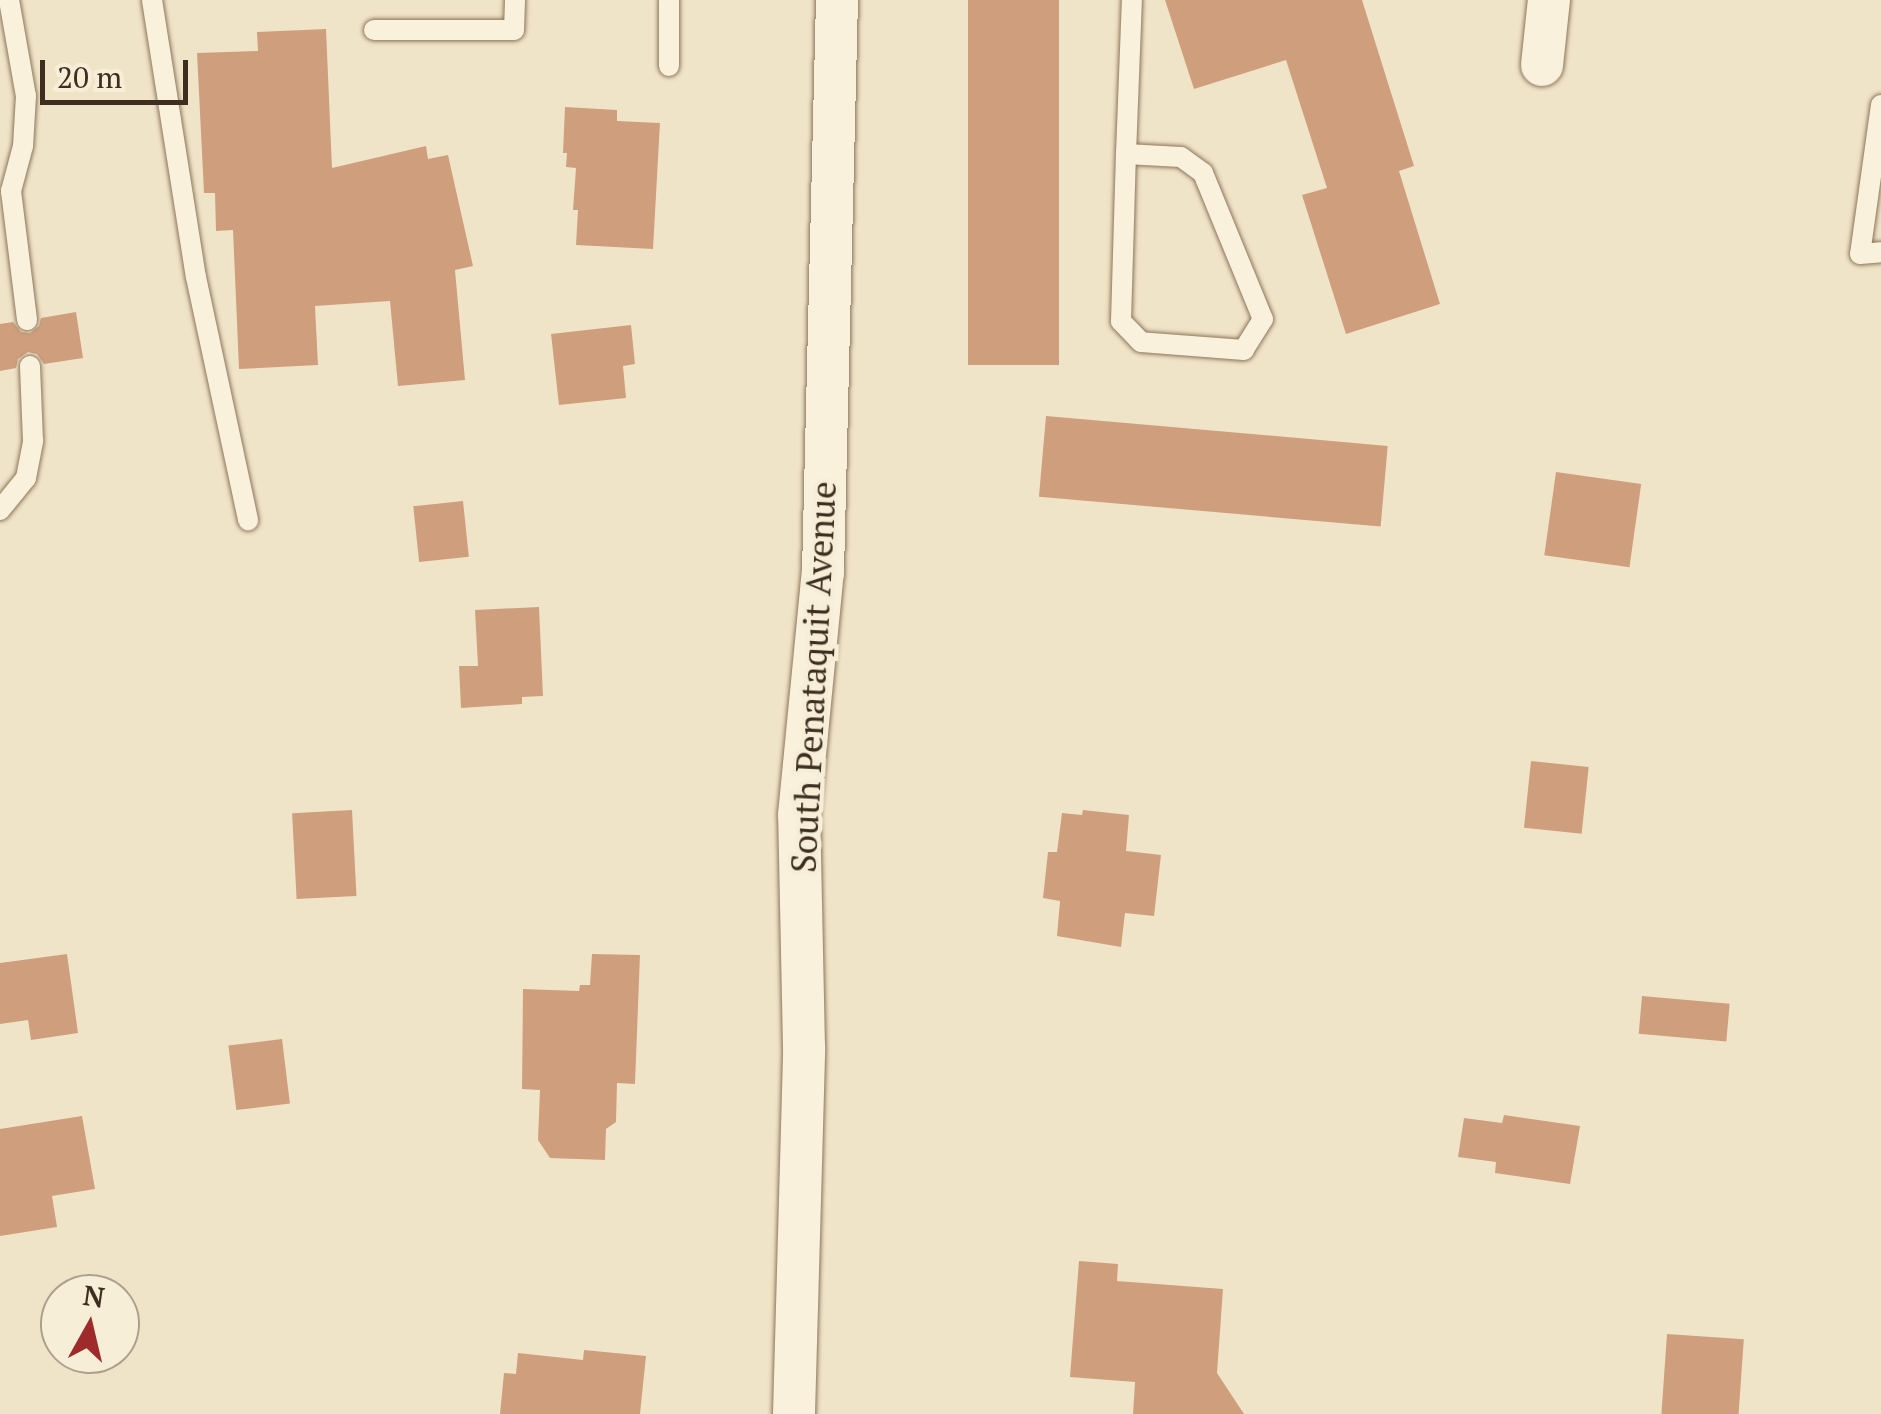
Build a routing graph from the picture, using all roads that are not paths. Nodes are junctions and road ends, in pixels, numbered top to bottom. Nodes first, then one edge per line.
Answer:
1 (9, 0) edge
2 (152, 0) edge
3 (515, 0) edge
4 (669, 0) edge
5 (837, 0) edge
6 (1132, 0) edge
7 (1549, 0) edge
8 (374, 30) dead end
9 (669, 66) dead end
10 (1542, 66) dead end
11 (1881, 105) edge
12 (1126, 154) junction
13 (6, 193) edge
14 (1881, 252) edge
15 (27, 320) dead end
16 (30, 366) dead end
17 (0, 510) edge
18 (248, 520) dead end
19 (794, 1414) edge

1 - 13 lane
2 - 18 lane
3 - 8 lane
4 - 9 lane
5 - 19 street, South Penataquit Avenue
6 - 12 lane
7 - 10 street
11 - 14 lane
12 - 12 lane
13 - 15 lane
16 - 17 lane

